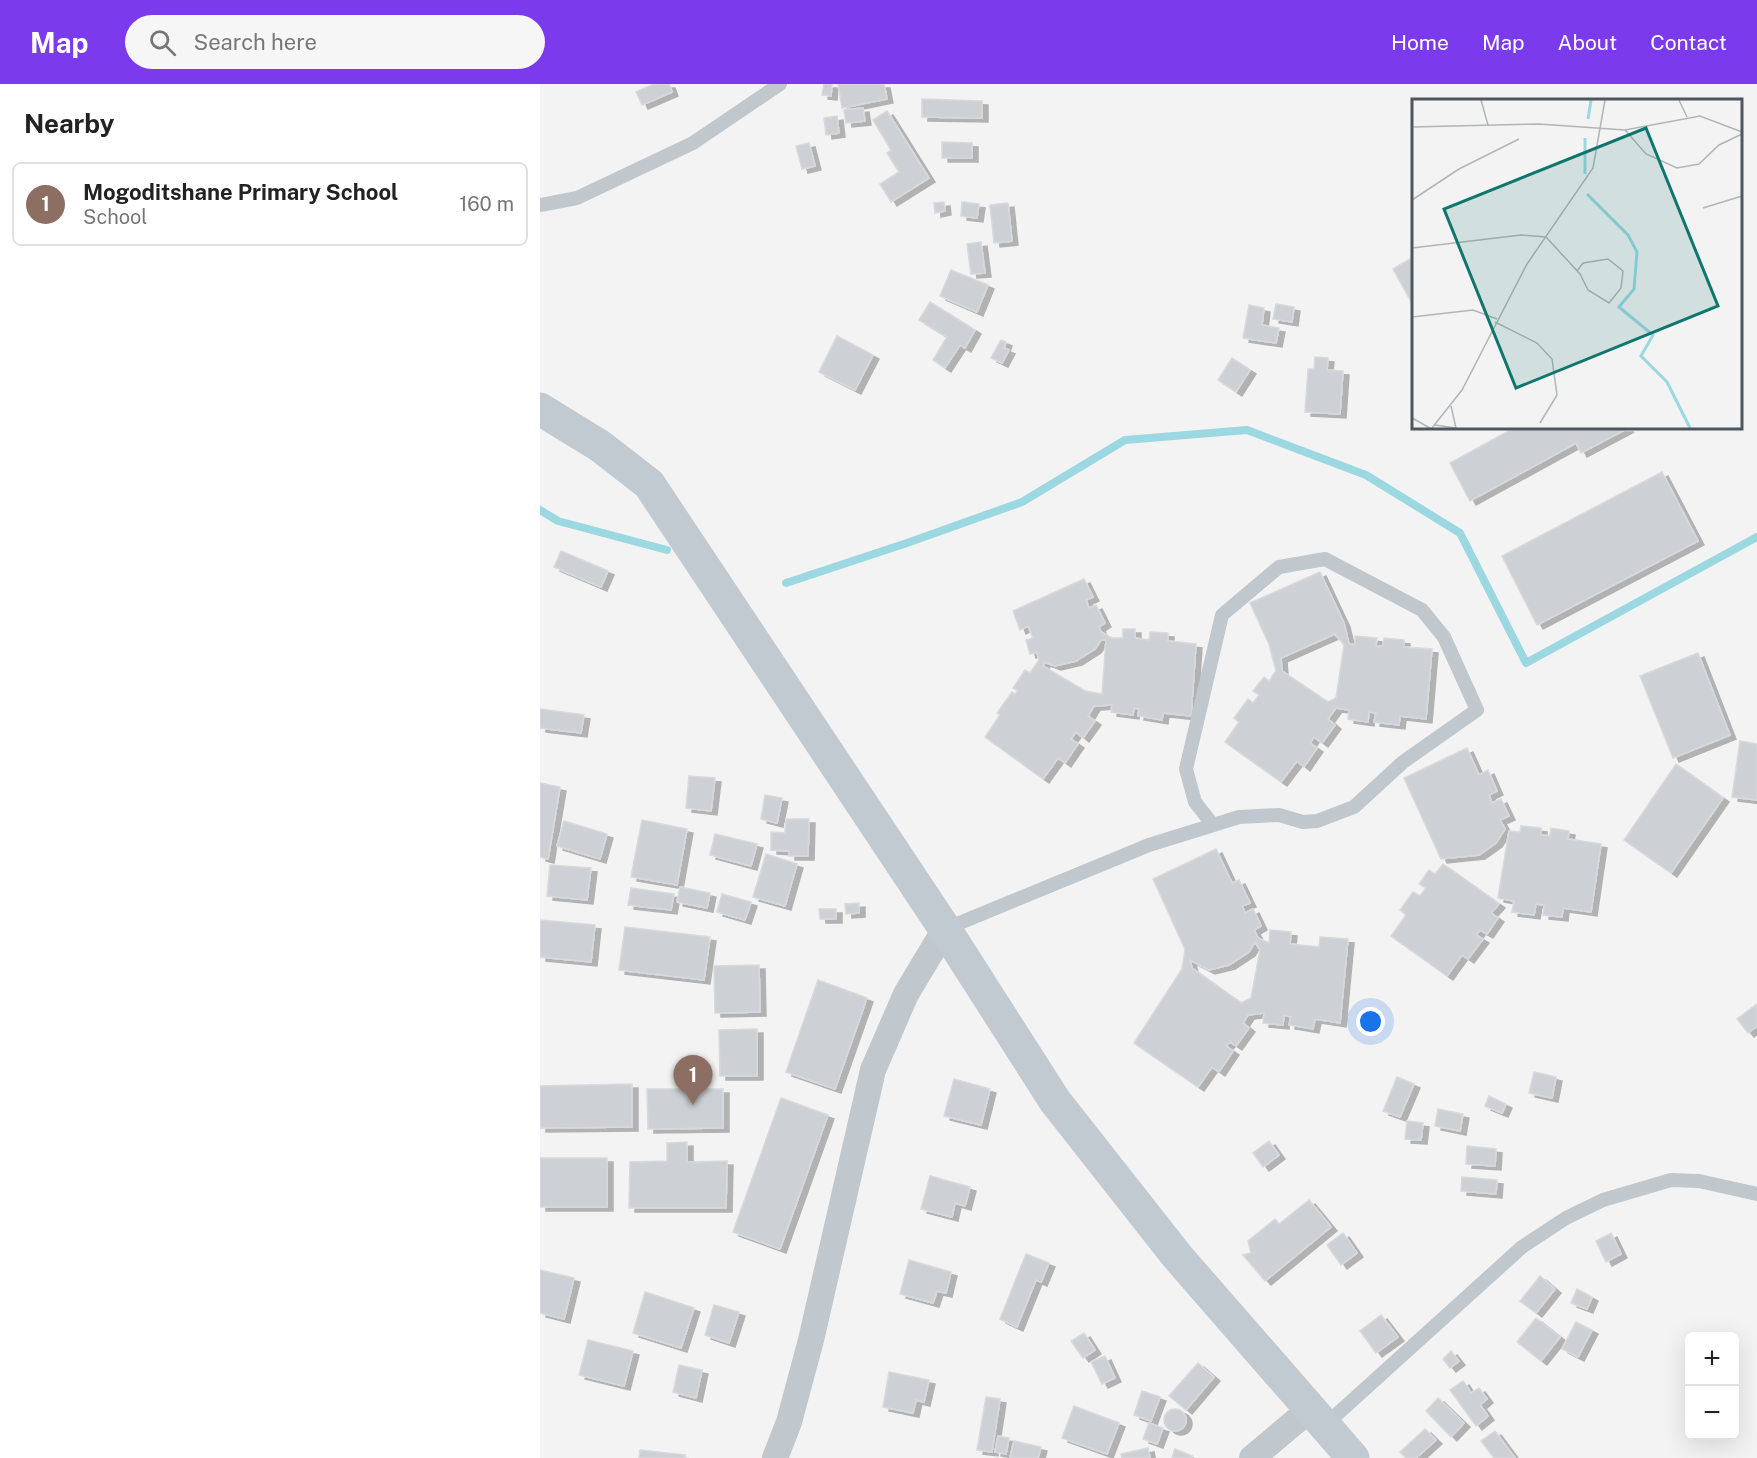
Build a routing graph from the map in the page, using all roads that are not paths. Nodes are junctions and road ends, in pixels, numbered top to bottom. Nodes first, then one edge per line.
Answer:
1 (780, 84) edge
2 (540, 204) edge
3 (540, 409) edge
4 (1213, 825) junction
5 (945, 929) junction
6 (1757, 1194) edge
7 (1317, 1418) junction
8 (775, 1458) edge
9 (1252, 1458) edge
10 (1353, 1458) edge

1 - 2 lane
3 - 5 street
4 - 4 lane
4 - 5 lane
5 - 7 street
5 - 8 street
6 - 7 lane
7 - 9 street
7 - 10 street

